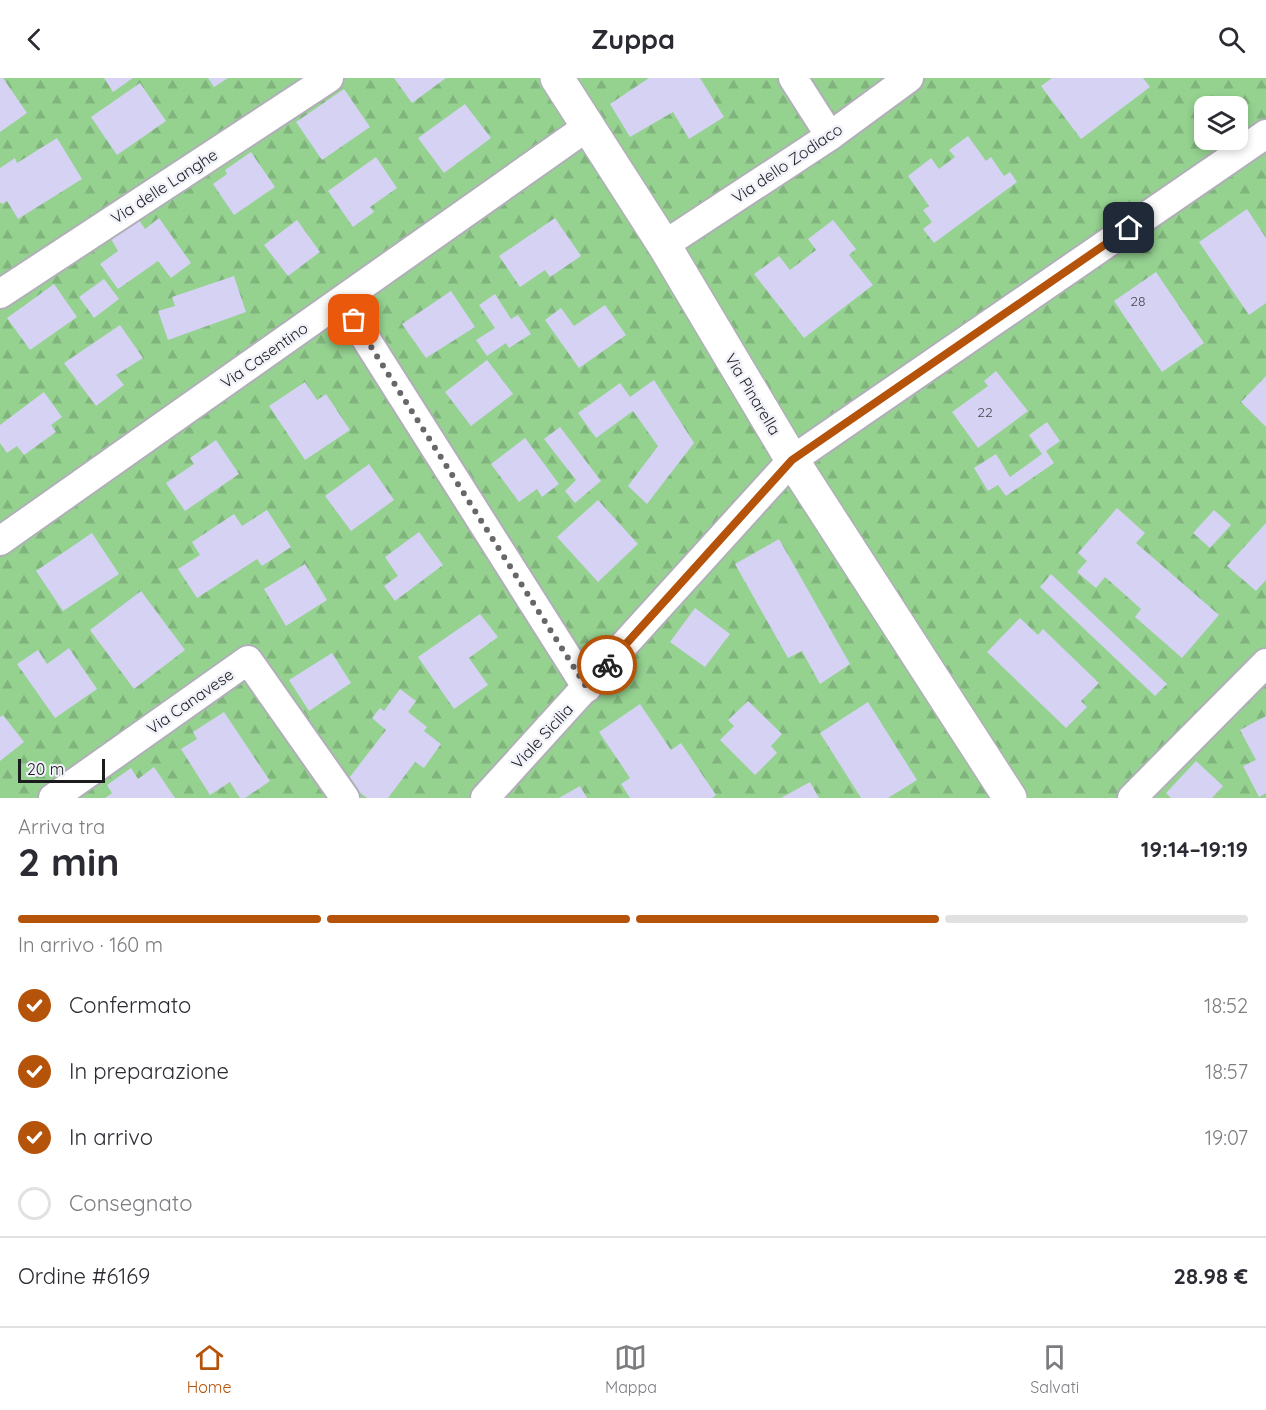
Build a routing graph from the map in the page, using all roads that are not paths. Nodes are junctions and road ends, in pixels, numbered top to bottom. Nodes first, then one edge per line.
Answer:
1 (329, 78) edge
2 (556, 78) edge
3 (793, 78) edge
4 (909, 78) edge
5 (587, 127) junction
6 (1266, 134) edge
7 (830, 136) junction
8 (664, 246) junction
9 (0, 294) edge
10 (342, 301) junction
11 (792, 460) junction
12 (0, 541) edge
13 (1266, 663) edge
14 (587, 688) junction
15 (53, 798) edge
16 (345, 798) edge
17 (485, 798) edge
18 (1010, 798) edge
19 (1132, 798) edge

1 - 9 street, Via delle Langhe
2 - 5 street, Via Pinarella
3 - 7 street
4 - 7 street, Via dello Zodiaco
5 - 8 street, Via Pinarella
5 - 10 street, Via Casentino
6 - 11 street, Viale Sicilia
7 - 8 street, Via dello Zodiaco
8 - 11 street, Via Pinarella
10 - 12 street, Via Casentino
10 - 14 street
11 - 14 street, Viale Sicilia
11 - 18 street, Via Pinarella
13 - 19 street
14 - 17 street, Viale Sicilia
15 - 16 street, Via Canavese

